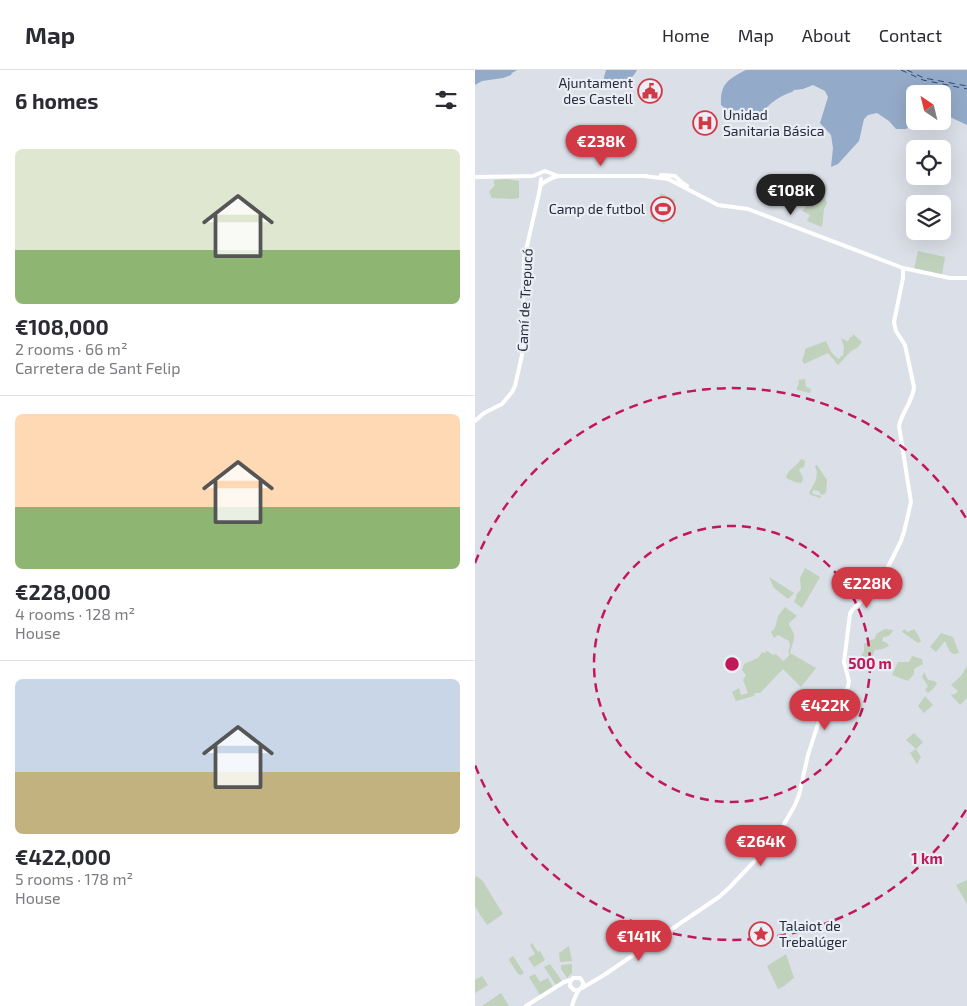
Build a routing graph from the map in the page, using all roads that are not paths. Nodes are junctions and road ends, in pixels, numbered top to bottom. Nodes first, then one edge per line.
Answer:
1 (543, 172) junction
2 (550, 173) junction
3 (513, 176) junction
4 (529, 176) junction
5 (558, 176) junction
6 (475, 177) edge
7 (541, 180) junction
8 (548, 181) junction
9 (540, 190) junction
10 (903, 268) junction
11 (967, 278) edge
12 (475, 421) edge
13 (777, 836) junction
14 (771, 844) junction
15 (571, 980) junction
16 (582, 980) junction
17 (594, 981) junction
18 (561, 984) junction
19 (571, 988) junction
20 (581, 989) junction
21 (574, 1001) junction
22 (527, 1006) edge
23 (572, 1006) edge

1 - 2 main road
1 - 4 main road
1 - 7 main road
2 - 5 main road
2 - 8 main road
3 - 4 main road
3 - 6 main road
3 - 7 main road
4 - 7 main road
5 - 8 main road
5 - 10 main road
7 - 8 main road
7 - 9 main road, Camí de Trepucó
8 - 9 main road
9 - 12 main road, Camí de Trepucó
10 - 11 main road
10 - 13 main road
13 - 14 main road
13 - 14 main road
14 - 17 main road
15 - 16 main road
15 - 18 main road
15 - 19 main road
16 - 17 main road
16 - 20 main road
17 - 20 main road
18 - 19 main road
18 - 22 main road
19 - 20 main road
19 - 21 main road
20 - 21 main road
21 - 23 main road

